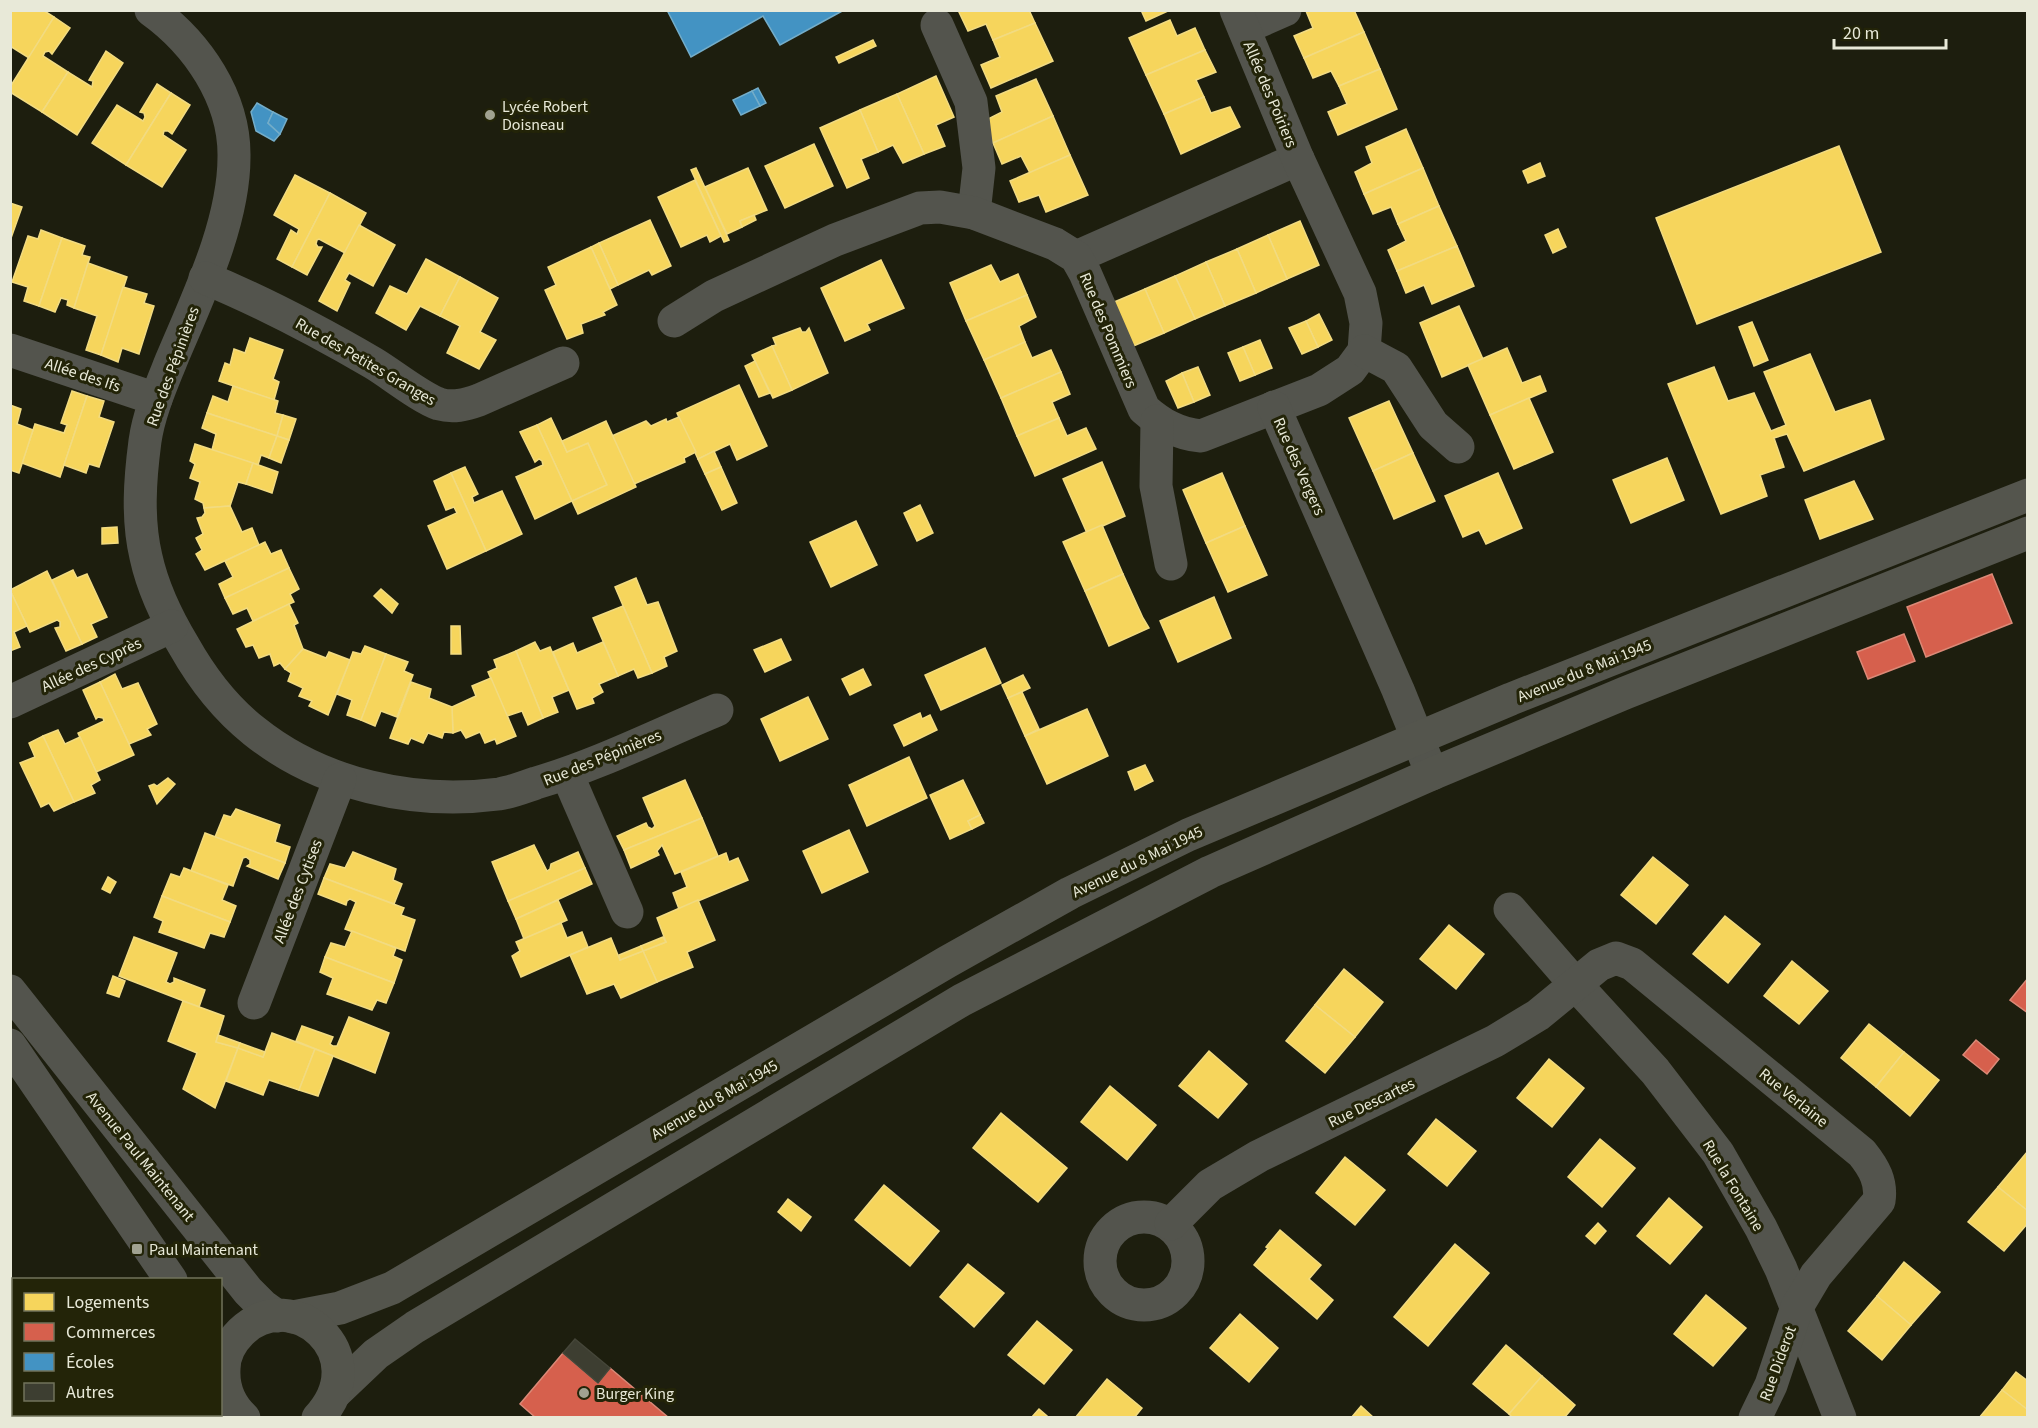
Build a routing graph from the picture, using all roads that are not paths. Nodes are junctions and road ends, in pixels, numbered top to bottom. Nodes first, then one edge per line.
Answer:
1 (151, 10) edge
2 (1285, 10) edge
3 (1240, 19) edge
4 (938, 25) dead end
5 (1298, 159) junction
6 (974, 213) junction
7 (1076, 257) junction
8 (205, 278) junction
9 (674, 321) dead end
10 (10, 350) edge
11 (1364, 351) junction
12 (563, 363) dead end
13 (156, 399) junction
14 (1274, 407) junction
15 (1157, 421) junction
16 (1458, 447) dead end
17 (2028, 495) edge
18 (2028, 533) edge
19 (1171, 564) dead end
20 (172, 626) junction
21 (10, 702) edge
22 (717, 710) dead end
23 (1417, 739) junction
24 (567, 774) junction
25 (1432, 774) junction
26 (340, 779) junction
27 (1510, 909) dead end
28 (627, 912) dead end
29 (1576, 985) junction
30 (10, 991) edge
31 (254, 1003) dead end
32 (10, 1045) edge
33 (1171, 1224) dead end
34 (170, 1278) edge
35 (1797, 1307) junction
36 (285, 1316) junction
37 (223, 1356) edge
38 (331, 1408) edge
39 (244, 1418) edge
40 (1755, 1418) edge
41 (1840, 1418) edge

1 - 8 street, Rue des Pépinières
2 - 3 street, Allée des Poiriers
3 - 5 street, Allée des Poiriers
4 - 6 street
5 - 7 street
5 - 11 street
6 - 7 street, Rue des Pommiers
6 - 9 street, Rue des Pommiers
7 - 15 street, Rue des Pommiers
8 - 12 street, Rue des Petites Granges
8 - 13 street, Rue des Pépinières
10 - 13 street, Allée des Ifs
11 - 14 street, Rue des Vergers
11 - 16 street
13 - 20 street, Rue des Pépinières
14 - 15 street, Rue des Pommiers
14 - 23 street, Rue des Vergers
15 - 19 street
17 - 23 main road, Avenue du 8 Mai 1945
18 - 25 main road
20 - 21 street, Allée des Cyprès
20 - 26 street, Rue des Pépinières
22 - 24 street, Rue des Pépinières
23 - 25 street, Rue des Vergers
23 - 36 main road, Avenue du 8 Mai 1945
24 - 26 street, Rue des Pépinières
24 - 28 street
25 - 38 main road
26 - 31 street, Allée des Cytises
27 - 29 street, Rue la Fontaine
29 - 33 street, Rue Descartes
29 - 35 street, Rue la Fontaine
29 - 35 street, Rue Verlaine
30 - 36 street, Avenue Paul Maintenant
32 - 34 street
35 - 40 street, Rue Diderot
35 - 41 street, Rue la Fontaine
36 - 37 main road, Avenue du 8 Mai 1945
36 - 38 main road
37 - 39 main road, Avenue du 8 Mai 1945

